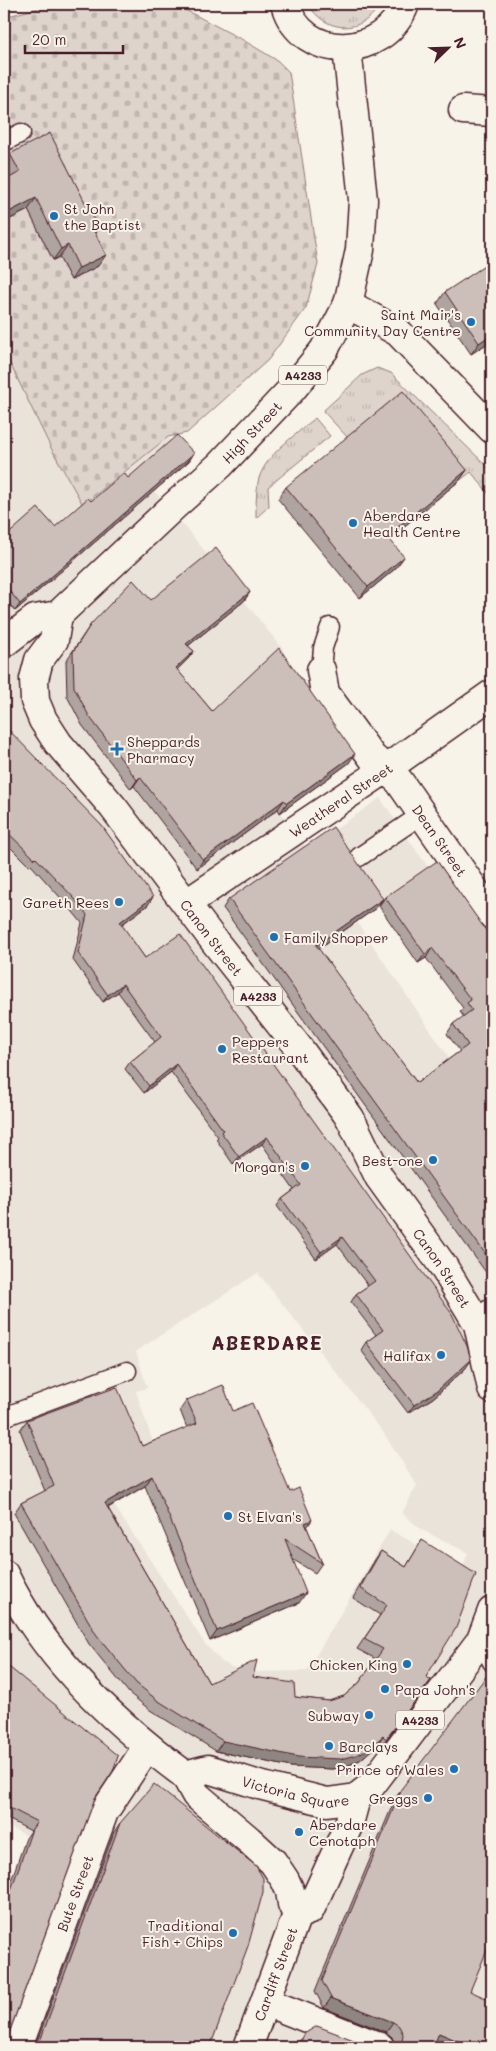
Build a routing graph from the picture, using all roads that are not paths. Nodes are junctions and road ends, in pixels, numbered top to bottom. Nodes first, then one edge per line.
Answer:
1 (285, 4) edge
2 (405, 4) edge
3 (347, 48) junction
4 (463, 110) dead end
5 (492, 112) edge
6 (21, 133) dead end
7 (4, 142) edge
8 (348, 304) junction
9 (492, 429) edge
10 (58, 614) junction
11 (330, 627) dead end
12 (4, 643) edge
13 (321, 670) joint
14 (492, 694) edge
15 (386, 769) junction
16 (421, 815) junction
17 (359, 858) dead end
18 (186, 902) junction
19 (492, 915) edge
20 (485, 1319) edge
21 (127, 1371) dead end
22 (492, 1389) edge
23 (4, 1417) edge
24 (4, 1574) edge
25 (492, 1611) edge
26 (486, 1651) edge
27 (147, 1747) junction
28 (185, 1775) junction
29 (356, 1798) junction
30 (297, 1915) junction
31 (266, 2002) junction
32 (18, 2047) edge
33 (248, 2047) edge
34 (380, 2047) edge

1 - 3 main road
2 - 3 main road
3 - 8 main road, High Street / A4233
4 - 5 main road
6 - 7 lane
8 - 9 main road
8 - 10 main road, High Street / A4233
10 - 12 main road, High Street
10 - 18 main road, Canon Street / A4233
11 - 13 lane
13 - 15 main road, Dean Street
14 - 15 main road, Weatheral Street
15 - 16 main road, Dean Street
15 - 18 main road, Weatheral Street
16 - 17 lane
16 - 19 main road, Dean Street
18 - 20 main road, Canon Street / A4233
20 - 22 main road, Canon Street / A4233
21 - 23 lane
24 - 27 main road
25 - 26 main road, A4233
26 - 29 main road, Victoria Square / A4233
27 - 28 main road
27 - 32 main road, Bute Street
28 - 29 main road, Victoria Square
28 - 30 main road
29 - 30 main road, Cardiff Street
30 - 31 main road, Cardiff Street
31 - 33 main road, Cardiff Street
31 - 34 main road

